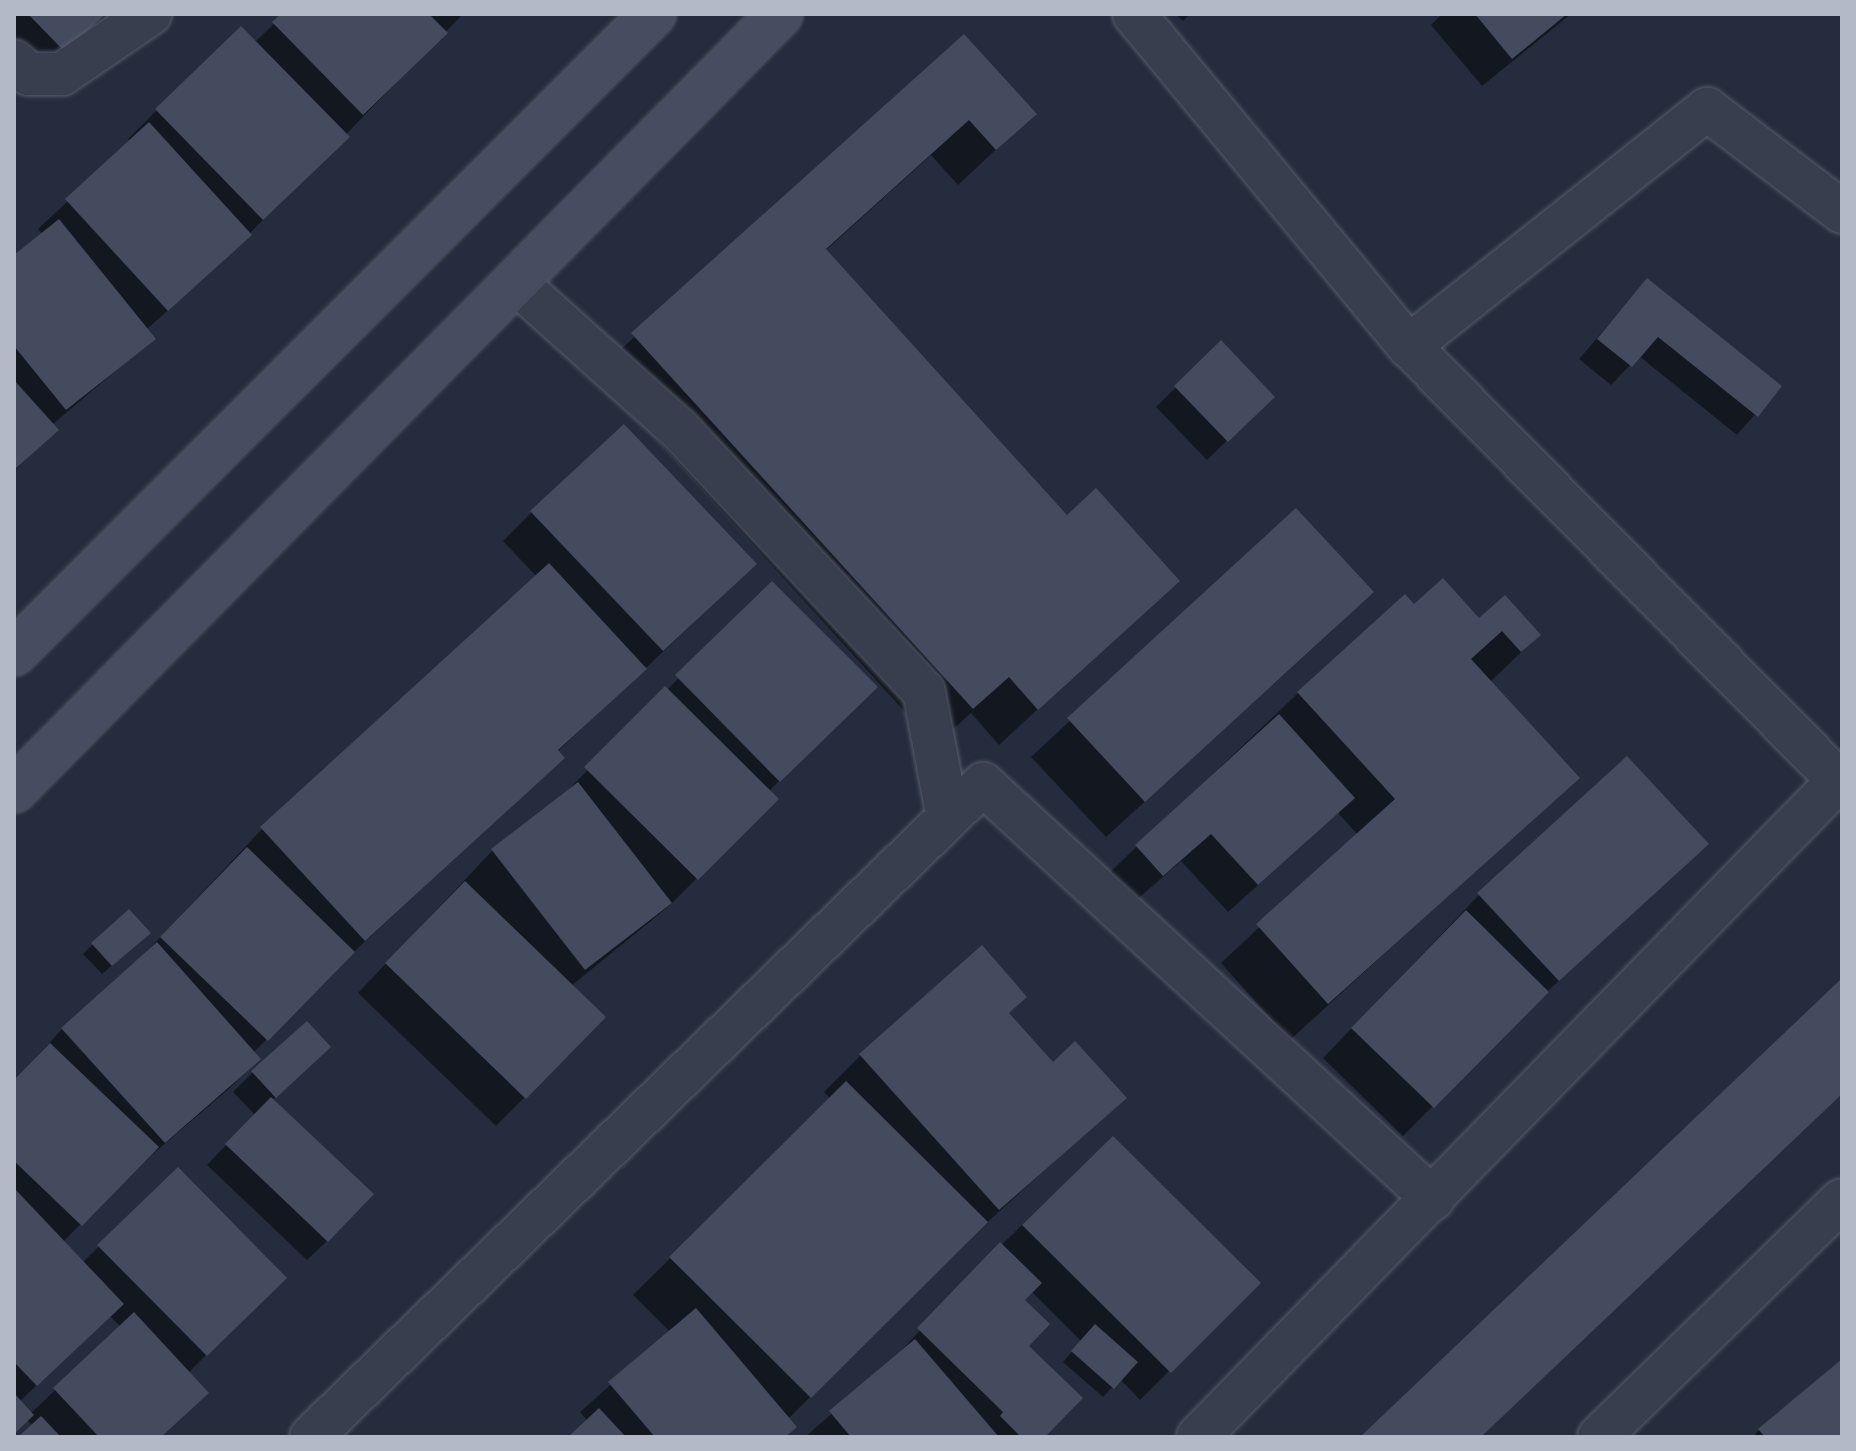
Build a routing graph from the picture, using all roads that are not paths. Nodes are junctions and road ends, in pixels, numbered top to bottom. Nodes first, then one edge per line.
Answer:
1 (150, 14) edge
2 (653, 14) edge
3 (780, 14) edge
4 (1134, 14) edge
5 (14, 61) edge
6 (1842, 212) edge
7 (515, 282) junction
8 (1409, 346) junction
9 (14, 653) edge
10 (1827, 781) edge
11 (14, 790) edge
12 (948, 818) junction
13 (1433, 1199) junction
14 (1842, 1200) edge
15 (1611, 1433) edge
16 (311, 1437) edge
17 (1198, 1437) edge

1 - 5 street
2 - 9 street
3 - 7 street
4 - 8 street
6 - 8 street
7 - 11 street
7 - 12 street
8 - 10 street
10 - 13 street
12 - 13 street
12 - 16 street
13 - 17 street
14 - 15 street

